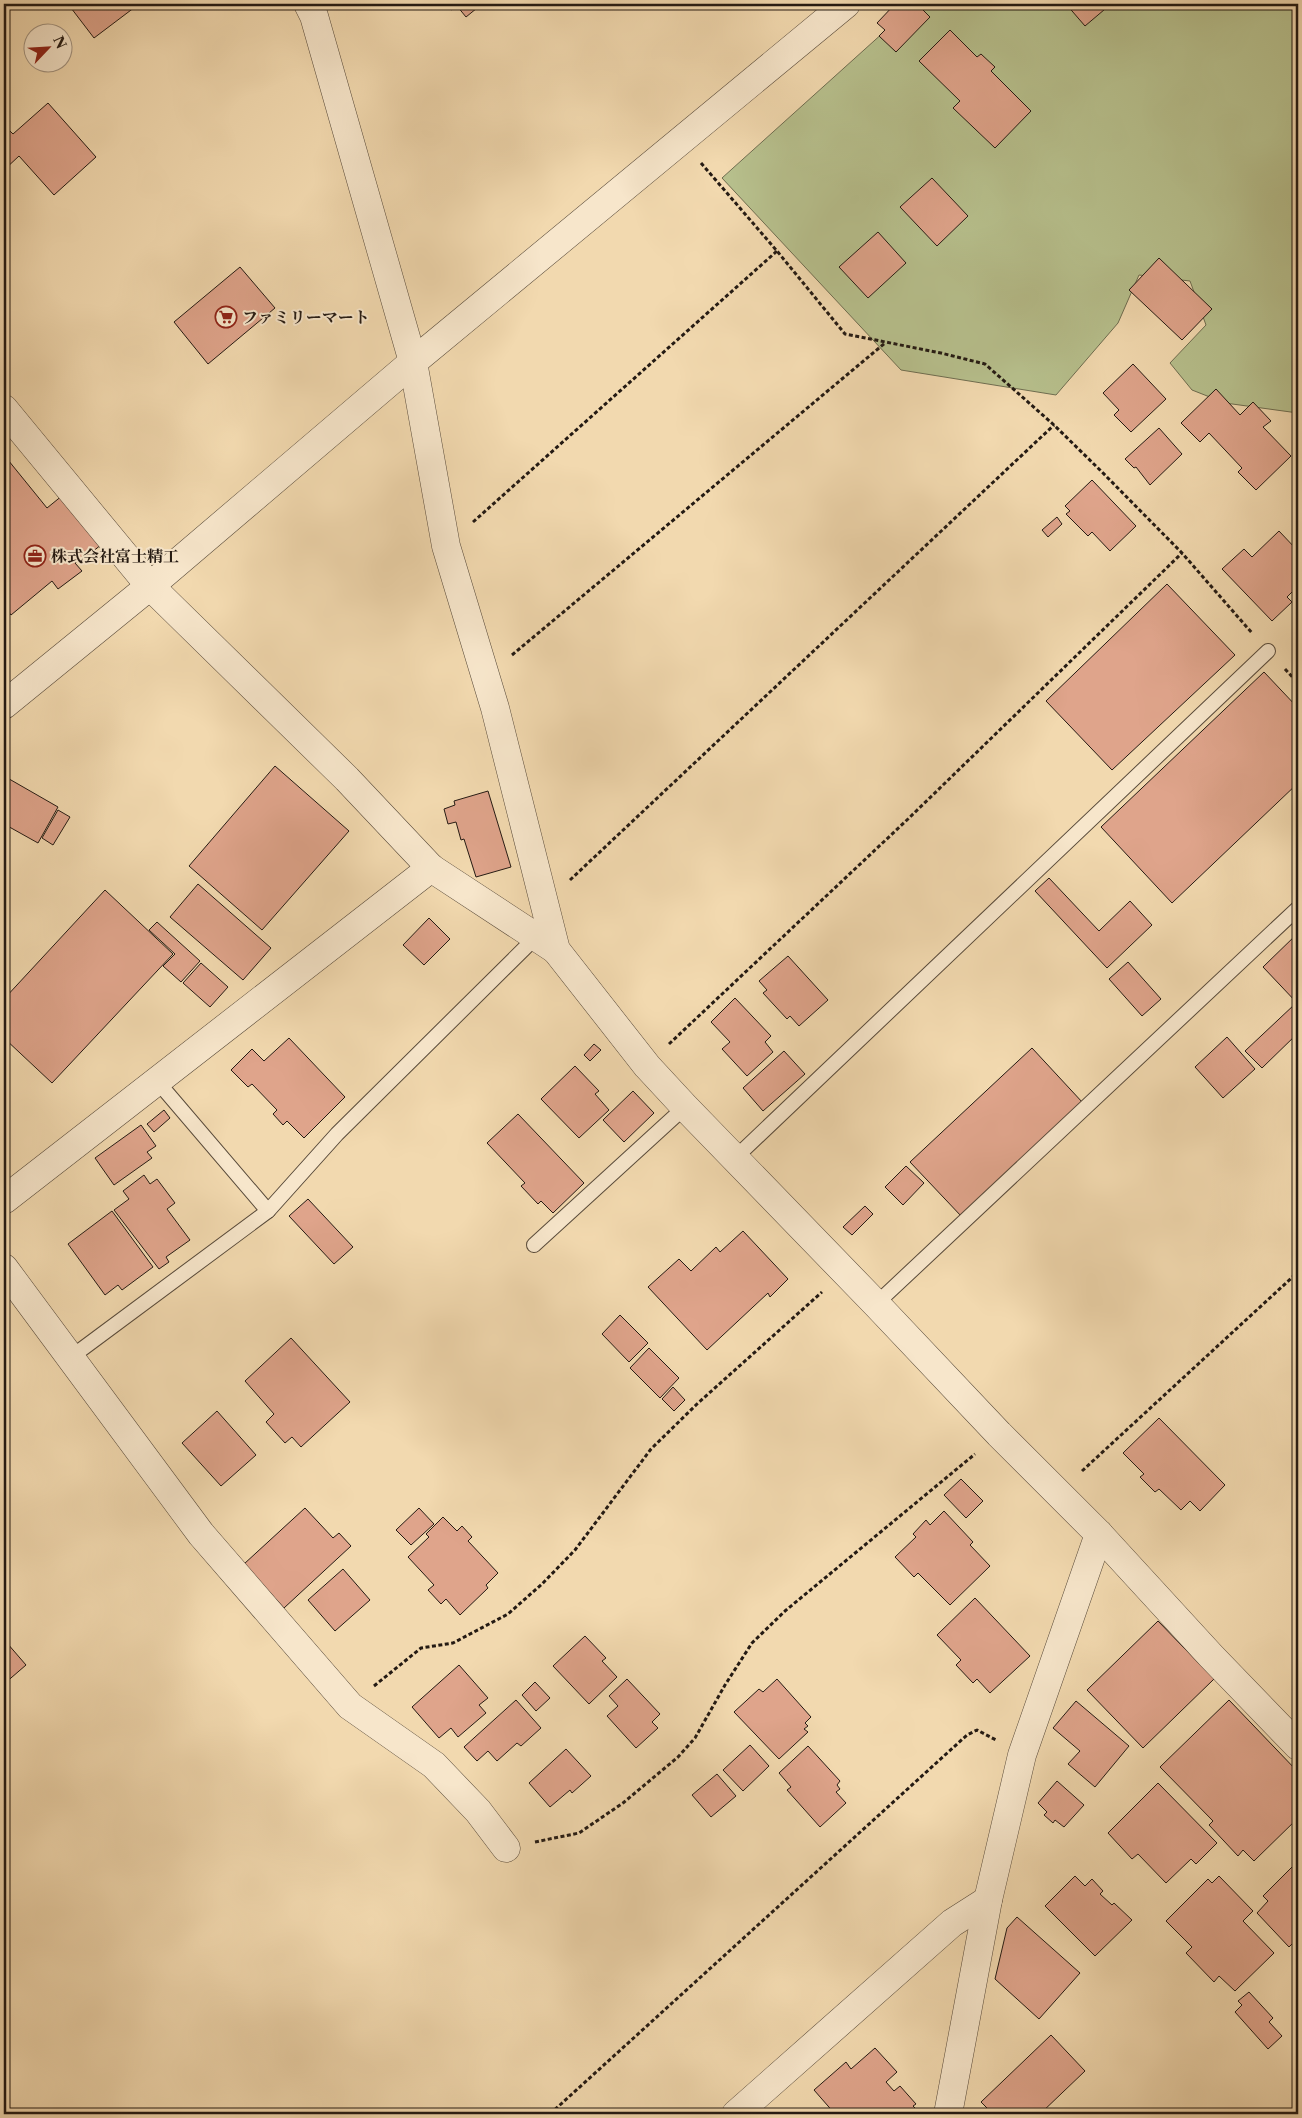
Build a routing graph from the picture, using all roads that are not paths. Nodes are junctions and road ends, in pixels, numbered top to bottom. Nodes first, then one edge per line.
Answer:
1 (308, 4) edge
2 (846, 4) edge
3 (413, 362) junction
4 (4, 409) edge
5 (150, 586) junction
6 (1268, 651) road end
7 (4, 705) edge
8 (431, 868) junction
9 (1298, 908) edge
10 (546, 944) junction
11 (157, 1081) junction
12 (684, 1107) junction
13 (734, 1159) junction
14 (4, 1200) edge
15 (268, 1211) junction
16 (534, 1245) dead end
17 (4, 1268) edge
18 (876, 1304) junction
19 (70, 1358) junction
20 (1099, 1534) junction
21 (1298, 1746) edge
22 (506, 1848) road end
23 (988, 1900) junction
24 (736, 2114) edge
25 (948, 2114) edge

1 - 3 street
2 - 3 street
3 - 5 street
3 - 10 street
4 - 5 street
5 - 7 street
5 - 8 street
6 - 13 lane
8 - 10 street
8 - 11 street
9 - 18 lane
10 - 12 street
10 - 15 lane
11 - 14 street
11 - 15 lane
12 - 13 street
12 - 16 lane
13 - 18 street
15 - 19 lane
17 - 19 street
18 - 20 street
19 - 22 street
20 - 21 street
20 - 23 street
23 - 24 street
23 - 25 street

